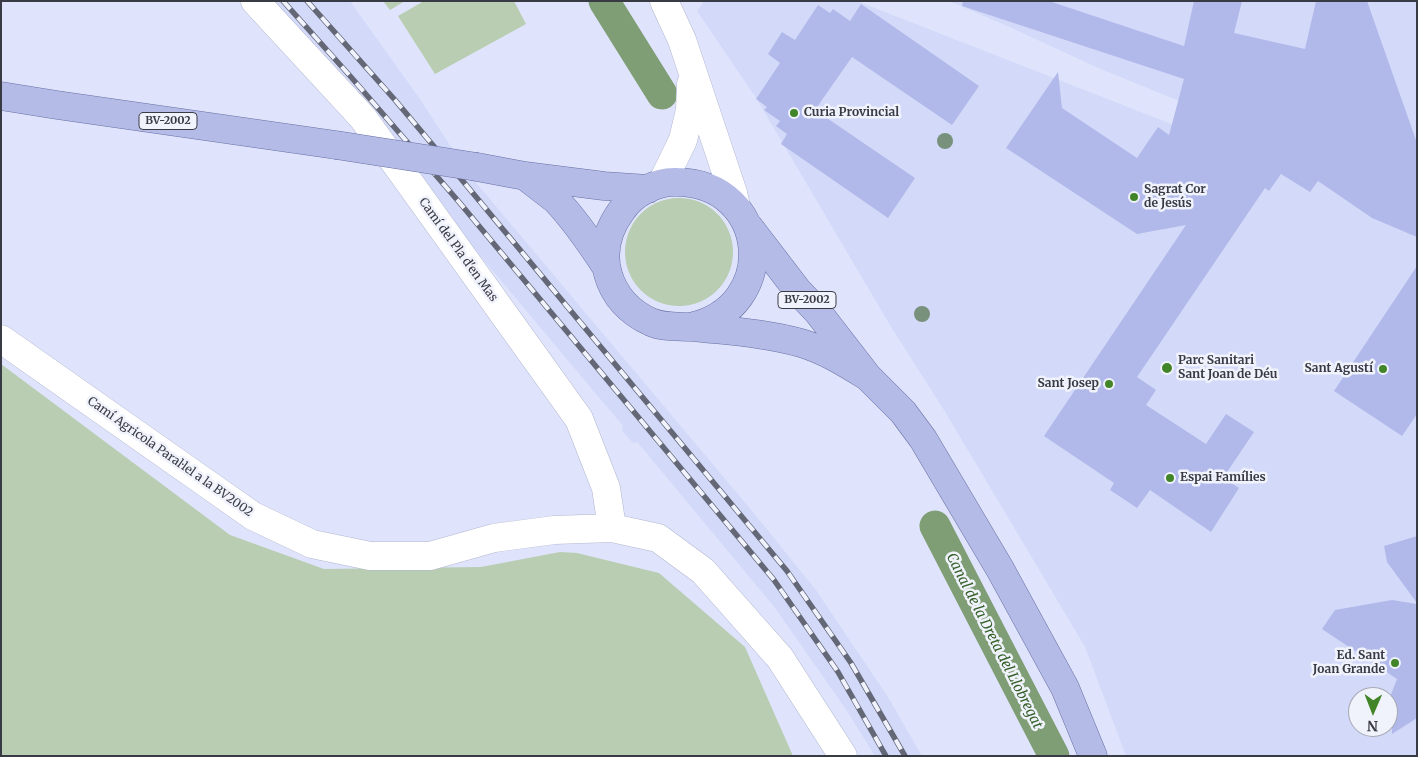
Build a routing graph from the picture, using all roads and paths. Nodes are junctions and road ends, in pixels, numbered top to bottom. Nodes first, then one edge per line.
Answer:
1 (255, 1) edge
2 (664, 1) edge
3 (690, 68) junction
4 (1, 96) edge
5 (525, 176) junction
6 (655, 186) junction
7 (741, 215) junction
8 (606, 265) junction
9 (690, 327) junction
10 (1, 339) edge
11 (868, 377) junction
12 (612, 528) junction
13 (843, 756) edge
14 (1093, 756) edge

1 - 12 street, Camí del Pla d'en Mas
2 - 3 street
3 - 6 street
3 - 7 street
4 - 5 main road, BV-2002, bridge
5 - 6 main road, BV-2002
5 - 8 main road, BV-2002
6 - 7 main road
6 - 8 main road
7 - 9 main road
7 - 11 main road, BV-2002
8 - 9 main road
9 - 11 main road, BV-2002
10 - 12 street, Camí Agricola Paral·lel a la BV2002
11 - 14 main road, BV-2002
12 - 13 street, Camí Agricola Paral·lel a la BV2002

